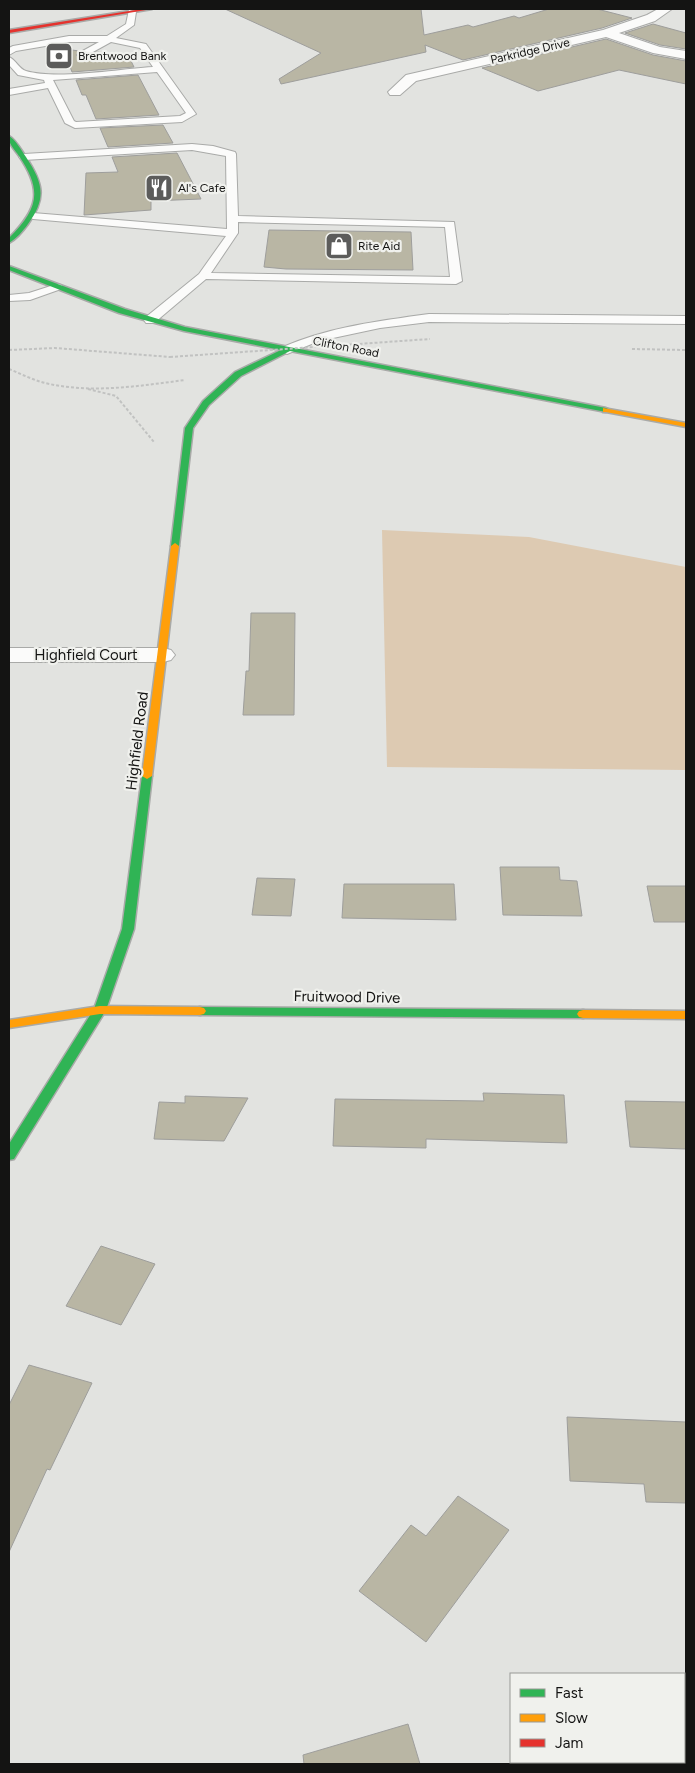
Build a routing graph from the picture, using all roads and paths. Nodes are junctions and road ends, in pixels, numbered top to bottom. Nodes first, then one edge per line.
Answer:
1 (150, 9) edge
2 (666, 9) edge
3 (132, 12) junction
4 (9, 32) edge
5 (607, 33) junction
6 (109, 40) junction
7 (9, 52) edge
8 (686, 55) edge
9 (82, 56) dead end
10 (9, 60) edge
11 (66, 66) dead end
12 (159, 69) junction
13 (48, 82) junction
14 (9, 92) edge
15 (395, 92) dead end
16 (9, 138) edge
17 (24, 158) junction
18 (33, 216) junction
19 (232, 219) junction
20 (233, 233) junction
21 (9, 241) edge
22 (9, 268) edge
23 (203, 276) junction
24 (57, 287) junction
25 (9, 298) edge
26 (150, 320) junction
27 (686, 320) edge
28 (430, 339) dead end
29 (9, 350) edge
30 (287, 350) junction
31 (9, 369) edge
32 (238, 374) junction
33 (85, 388) junction
34 (686, 425) edge
35 (186, 451) junction
36 (163, 655) junction
37 (9, 656) edge
38 (100, 1010) junction
39 (686, 1015) edge
40 (9, 1024) edge
41 (9, 1155) edge

1 - 3 street
2 - 5 street, Parkridge Drive
3 - 4 street
3 - 6 lane
5 - 8 street
5 - 15 street, Parkridge Drive
6 - 7 lane
6 - 9 lane
6 - 12 lane
10 - 13 lane
11 - 13 lane
12 - 13 lane
12 - 13 lane
13 - 14 lane
16 - 17 street
17 - 18 street
17 - 19 lane
18 - 20 lane
18 - 21 street
19 - 20 lane
19 - 23 lane
20 - 23 lane
22 - 24 street, Clifton Road
23 - 26 lane
24 - 25 lane
24 - 26 street, Clifton Road
26 - 30 street, Clifton Road
27 - 30 lane
28 - 29 path, bridge
30 - 32 street, Highfield Road
30 - 34 street, Clifton Road
31 - 33 path
32 - 33 path
32 - 35 street, Highfield Road
33 - 35 path
35 - 36 street, Highfield Road
36 - 37 street, Highfield Court
36 - 38 street, Highfield Road
38 - 39 street, Fruitwood Drive
38 - 40 street, Fruitwood Drive
38 - 41 street, Highfield Road

